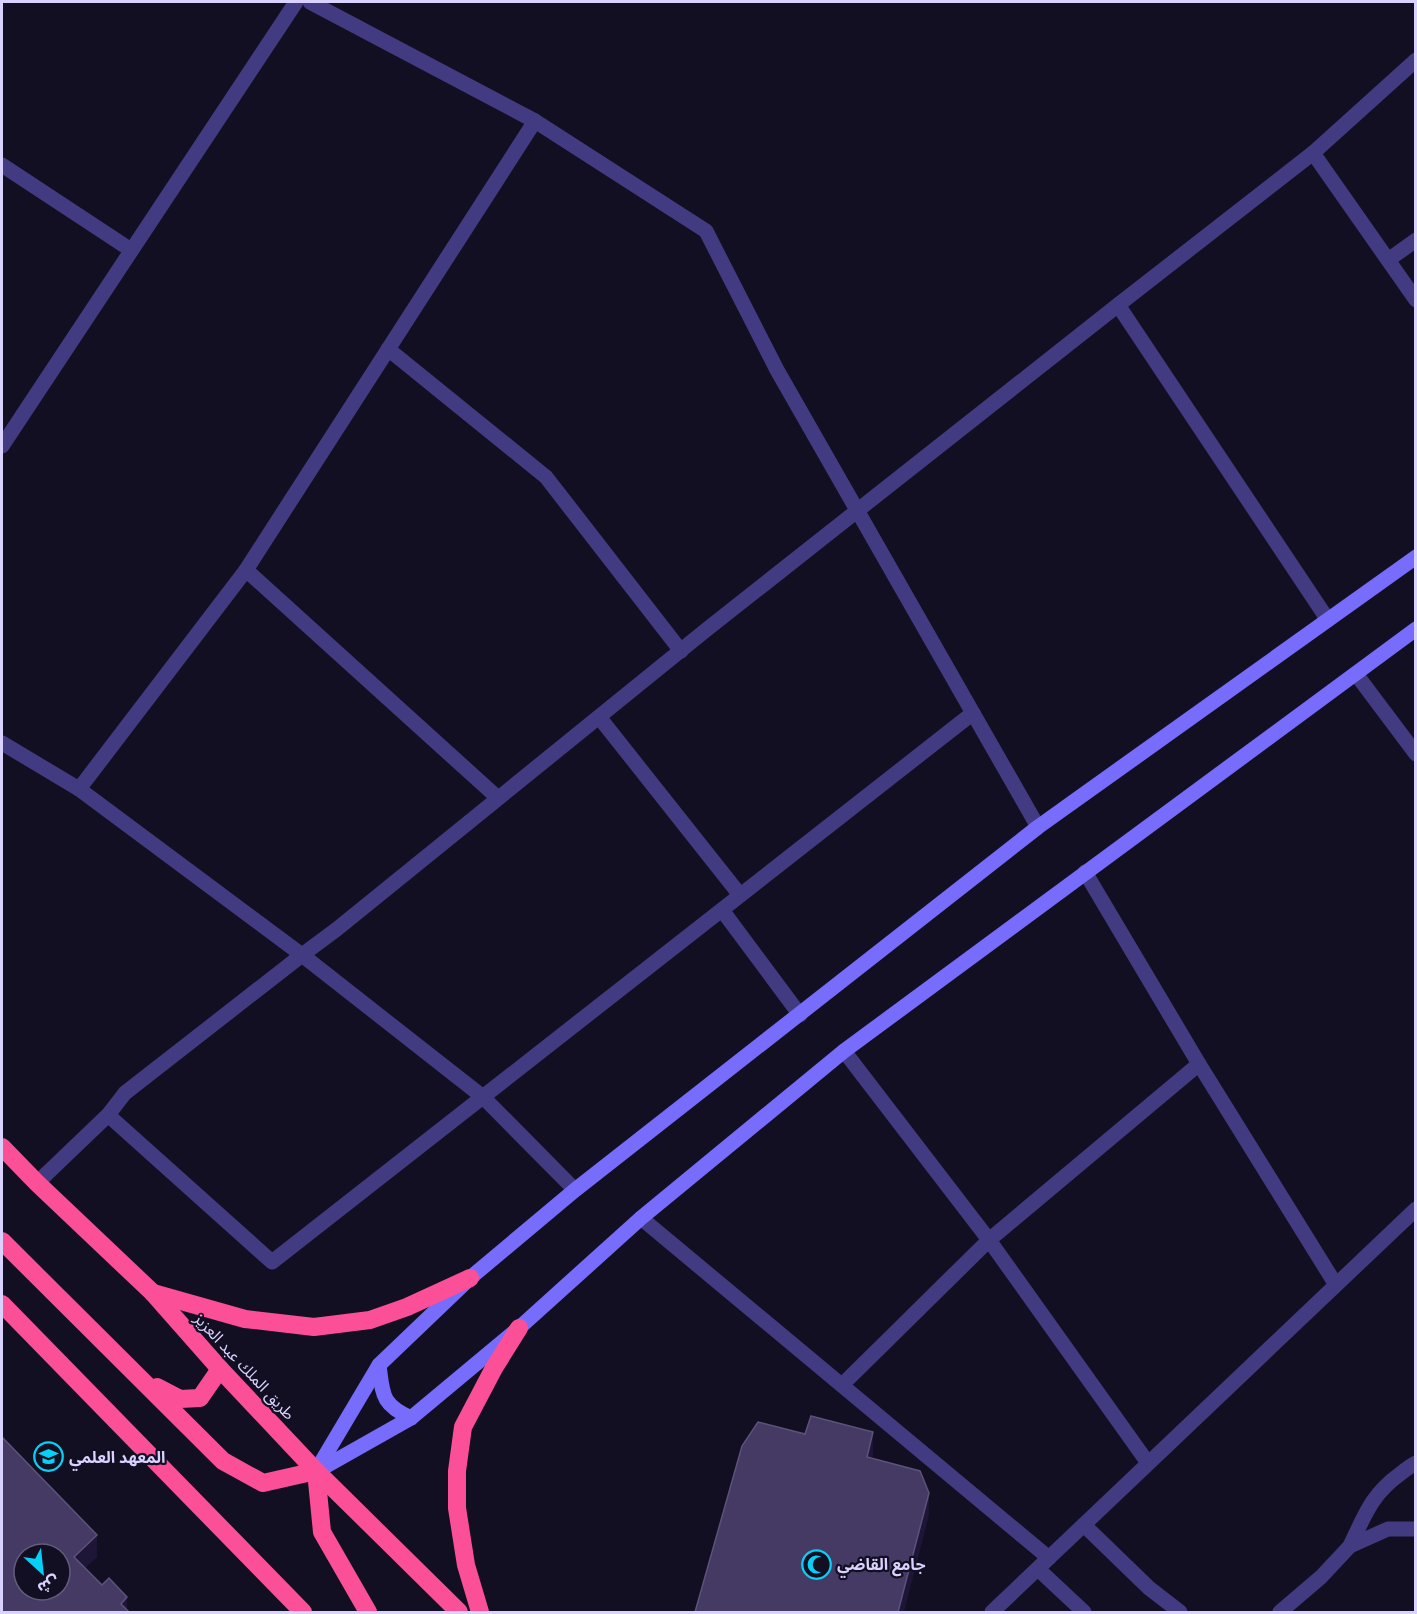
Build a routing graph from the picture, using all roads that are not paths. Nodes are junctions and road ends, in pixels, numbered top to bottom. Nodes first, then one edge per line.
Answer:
1 (296, 2) edge
2 (310, 2) edge
3 (1416, 60) edge
4 (535, 121) junction
5 (1313, 153) junction
6 (2, 165) edge
7 (1416, 240) edge
8 (131, 250) junction
9 (1388, 260) junction
10 (1416, 300) edge
11 (1118, 304) junction
12 (388, 349) junction
13 (2, 446) edge
14 (858, 511) junction
15 (1416, 556) edge
16 (246, 570) junction
17 (1328, 620) junction
18 (1416, 629) edge
19 (681, 651) junction
20 (1356, 674) junction
21 (973, 712) junction
22 (599, 717) junction
23 (2, 743) edge
24 (1416, 754) edge
25 (79, 789) junction
26 (498, 798) junction
27 (1038, 828) junction
28 (1085, 872) junction
29 (740, 895) junction
30 (722, 910) junction
31 (302, 955) junction
32 (800, 1015) junction
33 (844, 1051) junction
34 (1199, 1064) junction
35 (483, 1097) junction
36 (108, 1115) junction
37 (2, 1147) edge
38 (38, 1184) junction
39 (576, 1190) junction
40 (1416, 1209) edge
41 (641, 1218) junction
42 (989, 1240) junction
43 (2, 1241) edge
44 (470, 1278) junction
45 (1336, 1285) junction
46 (153, 1293) junction
47 (2, 1304) edge
48 (519, 1328) junction
49 (380, 1365) junction
50 (220, 1369) junction
51 (137, 1376) junction
52 (843, 1385) junction
53 (411, 1418) junction
54 (1148, 1463) junction
55 (1416, 1463) edge
56 (316, 1471) junction
57 (1084, 1525) junction
58 (1416, 1529) edge
59 (1350, 1546) junction
60 (1043, 1564) junction
61 (295, 1608) edge
62 (368, 1612) edge
63 (459, 1612) edge
64 (480, 1612) edge
65 (992, 1612) edge
66 (1084, 1612) edge
67 (1180, 1612) edge
68 (1280, 1612) edge

1 - 8 street
2 - 4 street
3 - 5 street
4 - 12 street
4 - 14 street
5 - 9 street
5 - 11 street
6 - 8 street
7 - 9 street
8 - 13 street
9 - 10 street
11 - 14 street
11 - 17 street
12 - 16 street
12 - 19 street
14 - 19 street
14 - 21 street
15 - 17 street
16 - 25 street
16 - 26 street
17 - 27 street
18 - 20 street
19 - 22 street
20 - 24 street
20 - 28 street
21 - 27 street
21 - 29 street
22 - 26 street
22 - 29 street
23 - 25 street
25 - 31 street
26 - 31 street
27 - 32 street
28 - 33 street
28 - 34 street
29 - 30 street
30 - 32 street
30 - 35 street
31 - 35 street
31 - 36 street
32 - 39 street
33 - 41 street
33 - 42 street
34 - 42 street
34 - 45 street
35 - 36 street
35 - 39 street
36 - 38 street
37 - 38 highway, طريق الملك عبد العزيز
38 - 46 highway, طريق الملك عبد العزيز
39 - 44 street
40 - 45 street
41 - 48 street
41 - 52 street
42 - 52 street
42 - 54 street
43 - 51 highway
44 - 46 highway
44 - 49 street
45 - 54 street
46 - 50 highway, طريق الملك عبد العزيز
47 - 61 highway
48 - 53 street
48 - 64 highway
49 - 53 street
49 - 56 street
50 - 51 highway
50 - 56 highway, طريق الملك عبد العزيز
51 - 56 highway
52 - 60 street
53 - 56 street
54 - 57 street
55 - 59 street
56 - 62 highway
56 - 63 highway, طريق الملك عبد العزيز
57 - 60 street
57 - 67 street
58 - 59 street
59 - 68 street
60 - 65 street
60 - 66 street

